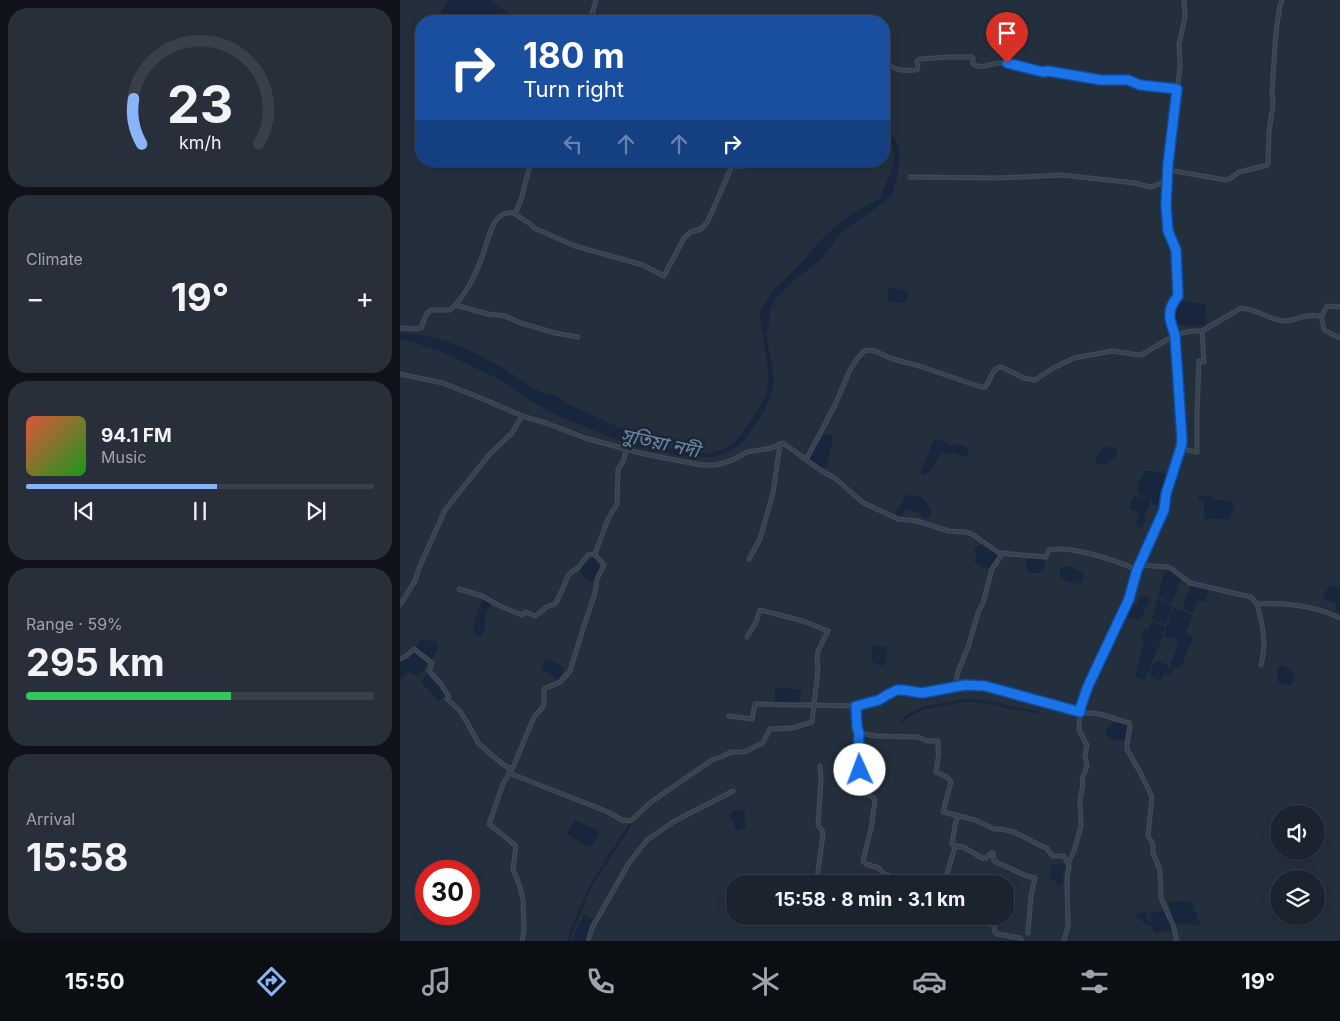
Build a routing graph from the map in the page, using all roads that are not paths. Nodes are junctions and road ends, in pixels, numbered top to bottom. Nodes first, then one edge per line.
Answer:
1 (596, 0) edge
2 (1184, 0) edge
3 (1282, 0) edge
4 (592, 15) edge
5 (890, 66) edge
6 (1177, 89) junction
7 (529, 167) edge
8 (731, 167) edge
9 (1168, 170) junction
10 (910, 177) dead end
11 (1168, 183) junction
12 (515, 214) junction
13 (455, 305) junction
14 (1340, 307) edge
15 (1321, 316) junction
16 (400, 328) edge
17 (1202, 331) junction
18 (1175, 335) junction
19 (578, 337) dead end
20 (1340, 338) edge
21 (400, 374) edge
22 (522, 416) junction
23 (780, 444) junction
24 (627, 449) junction
25 (1181, 449) junction
26 (806, 460) junction
27 (1003, 553) junction
28 (596, 554) junction
29 (749, 559) dead end
30 (1140, 565) junction
31 (1137, 570) junction
32 (459, 589) dead end
33 (1257, 604) junction
34 (400, 605) edge
35 (1340, 618) edge
36 (747, 636) dead end
37 (400, 659) edge
38 (1261, 665) dead end
39 (955, 687) junction
40 (814, 705) junction
41 (856, 706) junction
42 (1080, 712) junction
43 (729, 716) dead end
44 (859, 733) junction
45 (820, 766) dead end
46 (511, 769) junction
47 (509, 773) junction
48 (733, 791) dead end
49 (958, 816) junction
50 (956, 846) junction
51 (1068, 863) junction
52 (817, 875) edge
53 (886, 875) edge
54 (947, 875) edge
55 (992, 925) edge
56 (1028, 933) dead end
57 (522, 941) edge
58 (588, 941) edge
59 (1022, 941) edge
60 (1064, 941) edge
61 (1176, 941) edge

1 - 4 street
2 - 6 street
3 - 9 street
5 - 6 street
6 - 9 street
7 - 12 street
8 - 12 street
9 - 11 street
10 - 11 street
11 - 18 street
12 - 13 street
13 - 16 street
13 - 19 street
14 - 15 street
15 - 17 street
15 - 20 street
17 - 18 street
17 - 25 street
18 - 25 street
18 - 26 street
21 - 22 street
22 - 24 street
22 - 34 street
23 - 24 street
23 - 26 street
23 - 29 street
24 - 28 street
25 - 30 street
26 - 27 street
27 - 31 street
27 - 39 street
28 - 32 street
28 - 46 street
30 - 31 street
30 - 33 street
31 - 42 street
33 - 35 street
33 - 38 street
36 - 40 street
37 - 46 street
39 - 41 street
39 - 42 street
40 - 41 street
40 - 43 street
40 - 47 street
41 - 44 street
42 - 51 street
42 - 61 street
44 - 49 street
44 - 53 street
45 - 52 street
46 - 47 street
47 - 57 street
48 - 58 street
49 - 50 street
49 - 51 street
50 - 54 street
50 - 56 street
51 - 60 street
55 - 59 street

